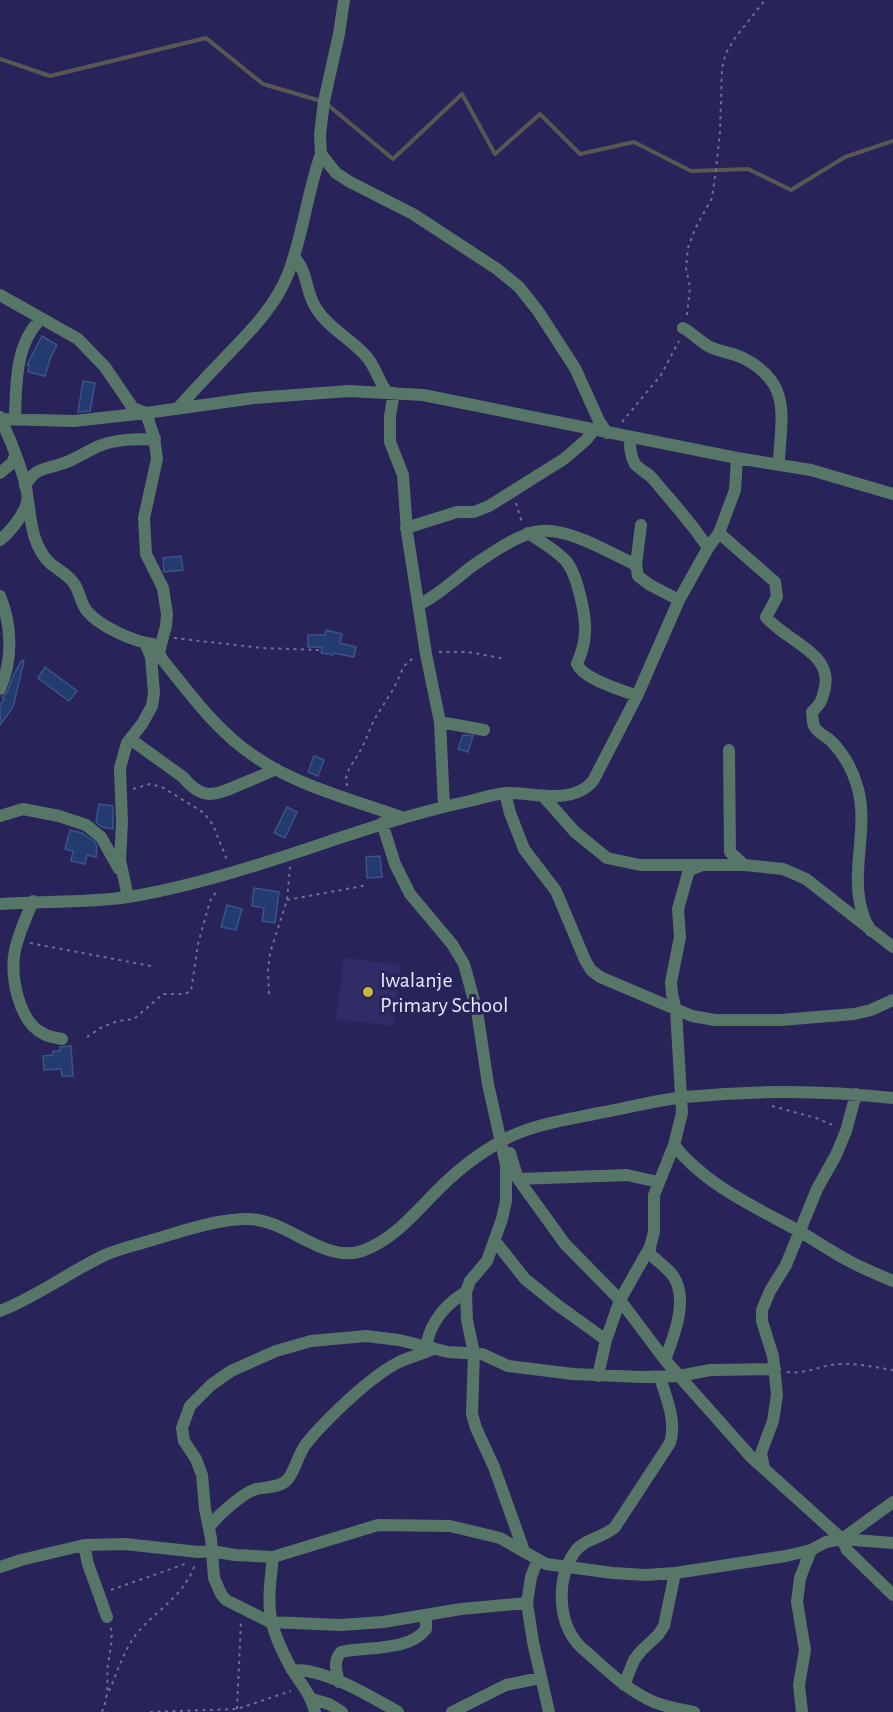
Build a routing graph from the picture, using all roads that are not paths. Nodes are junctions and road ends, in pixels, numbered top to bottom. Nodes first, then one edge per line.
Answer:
1 (344, 0) edge
2 (321, 154) junction
3 (294, 257) junction
4 (0, 295) edge
5 (41, 319) junction
6 (683, 328) road end
7 (391, 392) junction
8 (177, 409) junction
9 (146, 414) junction
10 (0, 418) edge
11 (15, 419) junction
12 (594, 430) junction
13 (611, 433) junction
14 (630, 437) junction
15 (155, 439) junction
16 (15, 456) junction
17 (737, 458) junction
18 (781, 465) junction
19 (0, 473) edge
20 (25, 486) junction
21 (893, 494) edge
22 (28, 500) junction
23 (641, 525) dead end
24 (406, 528) junction
25 (528, 533) junction
26 (719, 533) junction
27 (0, 540) edge
28 (708, 548) junction
29 (636, 565) junction
30 (0, 596) edge
31 (679, 600) junction
32 (419, 605) junction
33 (161, 641) junction
34 (145, 643) junction
35 (0, 688) edge
36 (637, 696) junction
37 (440, 722) junction
38 (484, 730) dead end
39 (130, 739) junction
40 (729, 750) dead end
41 (276, 769) junction
42 (505, 793) junction
43 (543, 796) junction
44 (444, 806) junction
45 (0, 816) edge
46 (401, 817) junction
47 (382, 823) junction
48 (744, 865) junction
49 (700, 866) junction
50 (121, 872) junction
51 (128, 897) junction
52 (33, 901) junction
53 (0, 904) edge
54 (871, 931) junction
55 (893, 947) edge
56 (893, 1000) edge
57 (676, 1010) junction
58 (62, 1039) dead end
59 (856, 1094) junction
60 (683, 1097) junction
61 (893, 1098) edge
62 (503, 1140) junction
63 (674, 1145) junction
64 (518, 1179) junction
65 (658, 1182) junction
66 (801, 1232) junction
67 (495, 1241) junction
68 (650, 1247) junction
69 (893, 1281) edge
70 (466, 1292) junction
71 (620, 1300) junction
72 (0, 1311) edge
73 (606, 1340) junction
74 (433, 1349) junction
75 (474, 1353) junction
76 (665, 1360) junction
77 (775, 1369) junction
78 (598, 1376) junction
79 (679, 1376) junction
80 (660, 1377) junction
81 (764, 1468) junction
82 (893, 1502) edge
83 (210, 1526) junction
84 (842, 1539) junction
85 (893, 1542) edge
86 (84, 1545) junction
87 (811, 1550) junction
88 (212, 1551) junction
89 (524, 1551) junction
90 (273, 1557) junction
91 (538, 1559) junction
92 (566, 1566) junction
93 (0, 1567) edge
94 (675, 1573) junction
95 (893, 1595) edge
96 (527, 1603) junction
97 (426, 1616) junction
98 (107, 1617) road end
99 (270, 1622) junction
100 (292, 1670) junction
101 (540, 1678) junction
102 (339, 1682) junction
103 (624, 1685) junction
104 (312, 1699) junction
105 (315, 1712) edge
106 (342, 1712) edge
107 (398, 1712) edge
108 (452, 1712) edge
109 (549, 1712) edge
110 (694, 1712) edge
111 (802, 1712) edge

1 - 2 street
2 - 3 street
2 - 13 street
3 - 7 street
3 - 8 street
4 - 5 street
5 - 9 street
5 - 11 street
6 - 18 street
7 - 8 street
7 - 12 street
7 - 24 street
8 - 9 street
9 - 11 street
9 - 15 street
10 - 11 street
10 - 16 street
12 - 13 street
12 - 24 street
13 - 14 street
14 - 17 street
14 - 28 street
15 - 20 street
15 - 33 street
16 - 19 street
16 - 20 street
17 - 18 street
17 - 26 street
18 - 21 street
20 - 22 street
22 - 27 street
22 - 34 street
23 - 29 street
24 - 32 street
25 - 29 street
25 - 32 street
25 - 36 street
26 - 28 street
26 - 54 street
28 - 31 street
29 - 31 street
30 - 35 street
31 - 36 street
32 - 37 street
33 - 34 street
33 - 41 street
34 - 39 street
36 - 43 street
37 - 38 street
37 - 44 street
39 - 41 street
39 - 50 street
40 - 48 street
41 - 46 street
42 - 43 street
42 - 44 street
42 - 57 street
43 - 49 street
44 - 46 street
45 - 50 street
46 - 47 street
47 - 51 street
47 - 62 street
48 - 49 street
48 - 54 street
49 - 57 street
50 - 51 street
51 - 52 street
52 - 53 street
52 - 58 street
54 - 55 street
56 - 57 street
57 - 60 street
59 - 60 street
59 - 61 street
59 - 66 street
60 - 62 street
60 - 63 street
62 - 64 street
62 - 67 street
62 - 72 street
63 - 65 street
63 - 66 street
64 - 65 street
64 - 71 street
65 - 68 street
66 - 69 street
66 - 77 street
67 - 70 street
67 - 73 street
68 - 71 street
68 - 76 street
70 - 74 street
70 - 75 street
71 - 73 street
71 - 76 street
73 - 78 street
74 - 75 street
74 - 83 street
74 - 83 street
75 - 78 street
75 - 89 street
76 - 79 street
77 - 79 street
77 - 81 street
78 - 80 street
79 - 80 street
79 - 81 street
80 - 92 street
81 - 84 street
82 - 84 street
83 - 88 street
84 - 85 street
84 - 87 street
84 - 95 street
86 - 88 street
86 - 93 street
86 - 98 street
87 - 94 street
87 - 111 street
88 - 90 street
88 - 99 street
89 - 90 street
89 - 91 street
90 - 99 street
91 - 92 street
91 - 96 street
92 - 94 street
92 - 103 street
94 - 103 street
96 - 97 street
96 - 101 street
97 - 99 street
97 - 102 street
99 - 100 street
100 - 102 street
100 - 104 street
101 - 108 street
101 - 109 street
102 - 107 street
103 - 110 street
104 - 105 street
104 - 106 street

